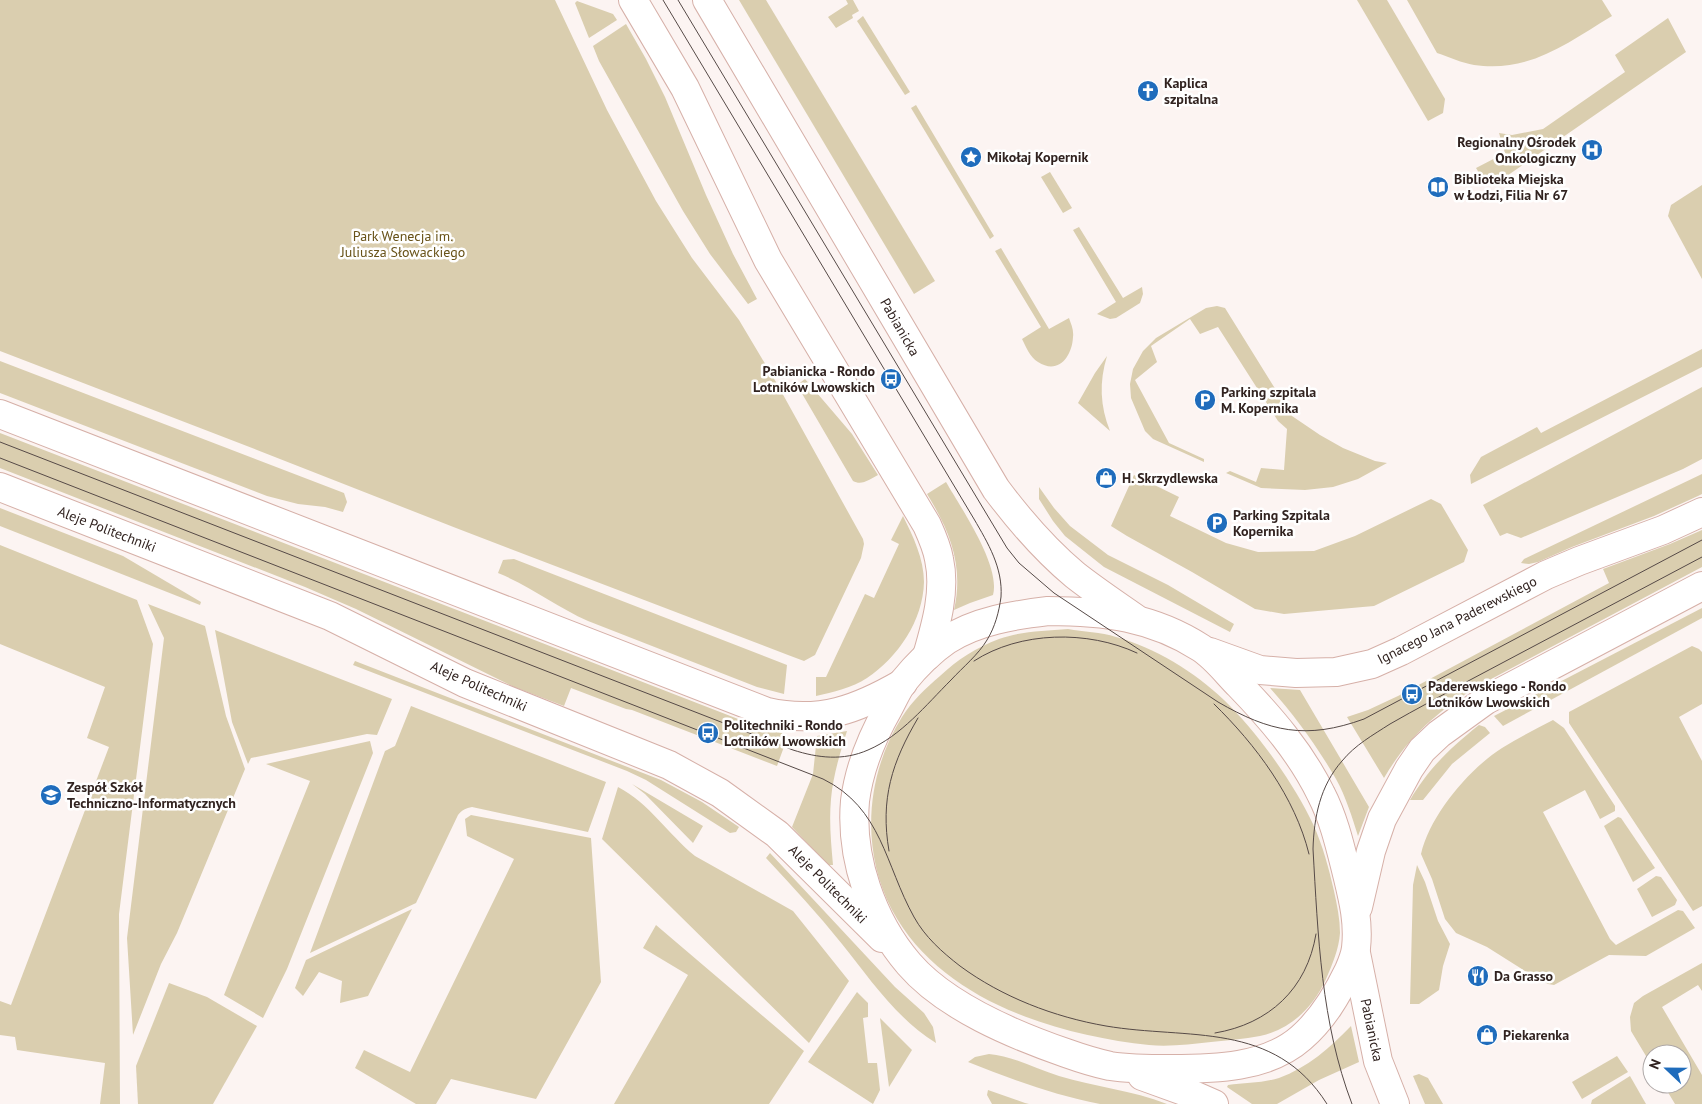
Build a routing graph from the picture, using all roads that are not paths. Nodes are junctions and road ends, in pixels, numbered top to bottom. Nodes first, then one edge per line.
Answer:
1 (633, 0) edge
2 (707, 0) edge
3 (0, 414) edge
4 (0, 487) edge
5 (1702, 512) edge
6 (1702, 586) edge
7 (1135, 618) junction
8 (1204, 650) junction
9 (927, 656) junction
10 (903, 683) junction
11 (1357, 914) junction
12 (1356, 953) junction
13 (909, 964) junction
14 (1110, 1066) junction
15 (1214, 1104) edge
16 (1395, 1104) edge

1 - 9 main road
2 - 7 main road, Pabianicka
3 - 10 main road
4 - 13 main road, Aleje Politechniki
5 - 8 main road, Ignacego Jana Paderewskiego
6 - 11 main road
7 - 8 main road
7 - 9 main road
8 - 11 main road
9 - 10 main road
10 - 13 main road
11 - 12 main road
12 - 14 main road
12 - 16 main road, Pabianicka
13 - 14 main road
14 - 15 main road

